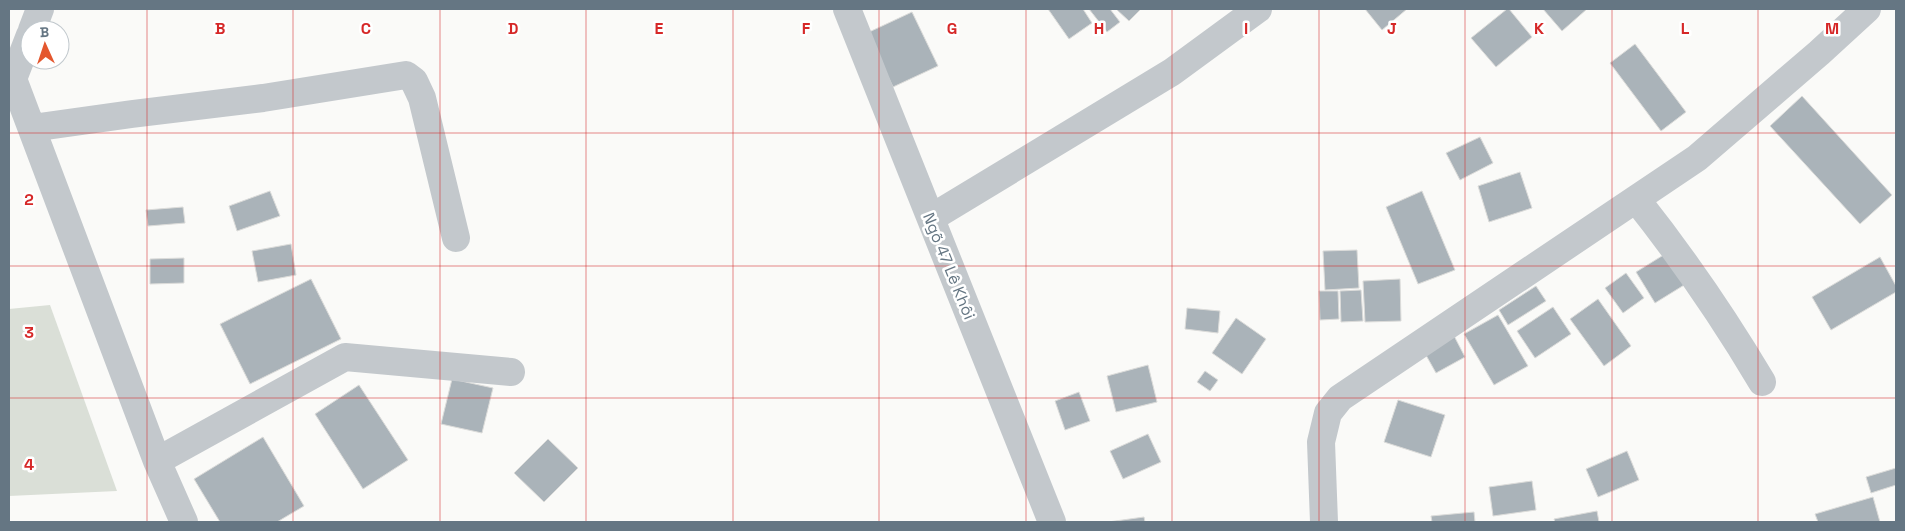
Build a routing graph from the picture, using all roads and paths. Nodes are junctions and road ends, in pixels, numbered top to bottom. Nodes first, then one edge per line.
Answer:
1 (847, 9) edge
2 (1258, 9) edge
3 (1868, 9) edge
4 (20, 58) edge
5 (11, 79) edge
6 (32, 128) junction
7 (1636, 199) junction
8 (930, 218) junction
9 (456, 238) dead end
10 (511, 372) dead end
11 (1762, 382) dead end
12 (157, 461) junction
13 (184, 522) edge
14 (1052, 522) edge
15 (1324, 522) edge

1 - 8 street, Ngõ 47 Lê Khôi
2 - 8 street
3 - 7 street
4 - 5 street
5 - 6 street
6 - 9 street
6 - 12 street
7 - 11 street
7 - 15 street
8 - 14 street, Ngõ 47 Lê Khôi
10 - 12 street
12 - 13 street

